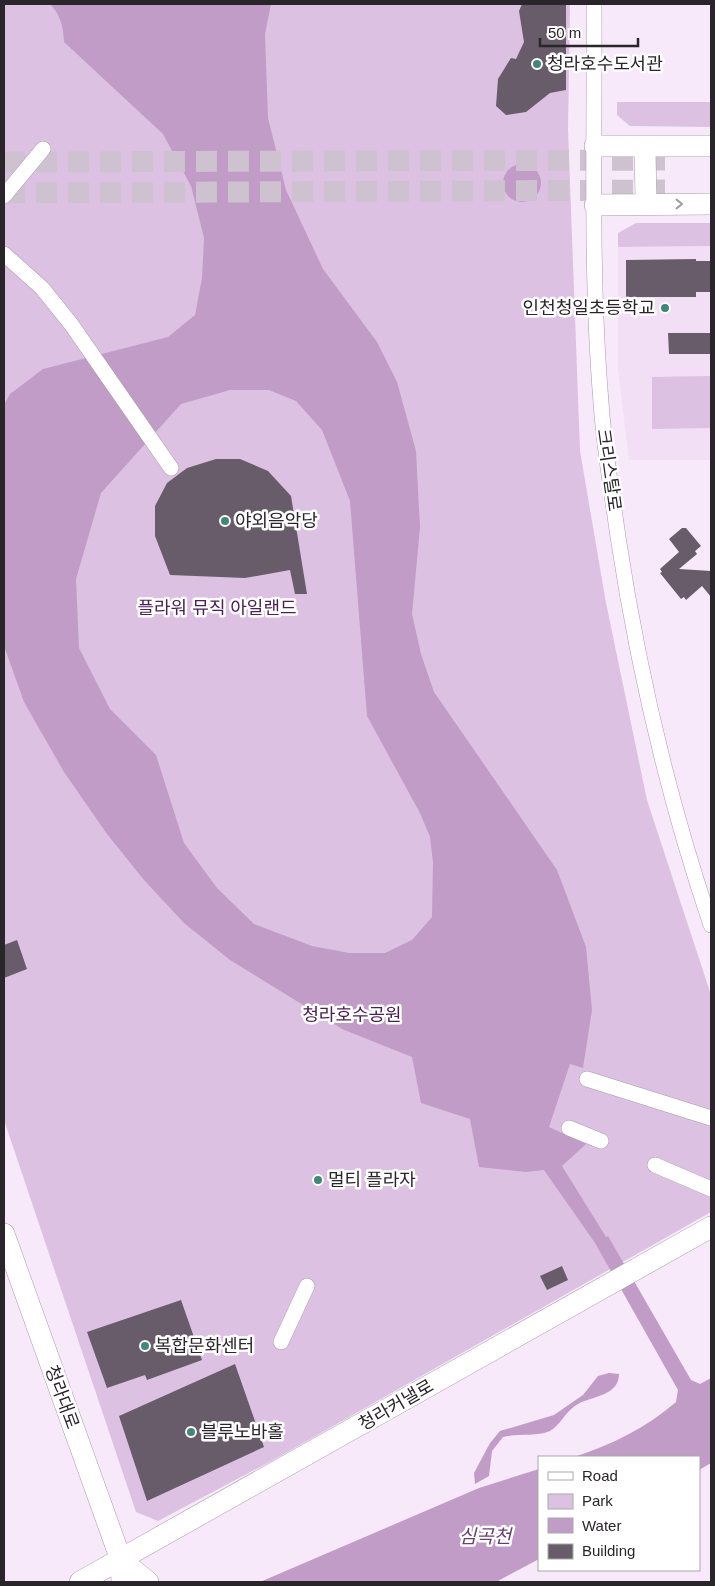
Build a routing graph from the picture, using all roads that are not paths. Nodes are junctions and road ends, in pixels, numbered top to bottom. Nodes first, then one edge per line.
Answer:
1 (594, 4) edge
2 (595, 146) junction
3 (649, 146) junction
4 (711, 146) edge
5 (43, 150) dead end
6 (676, 160) tunnel mouth
7 (711, 160) edge
8 (711, 189) edge
9 (676, 190) tunnel mouth
10 (4, 196) edge
11 (650, 204) junction
12 (711, 204) edge
13 (596, 205) junction
14 (4, 254) edge
15 (170, 468) dead end
16 (711, 925) edge
17 (587, 1078) dead end
18 (711, 1118) edge
19 (569, 1128) dead end
20 (601, 1141) dead end
21 (654, 1165) dead end
22 (711, 1189) edge
23 (711, 1227) edge
24 (4, 1234) edge
25 (307, 1286) dead end
26 (281, 1342) dead end
27 (121, 1560) junction
28 (80, 1582) edge
29 (122, 1582) edge
30 (148, 1582) edge

1 - 2 street, 크리스탈로
2 - 3 street
2 - 13 street, 크리스탈로
3 - 4 street
3 - 11 street
5 - 10 street
6 - 7 street
8 - 9 street
11 -> 12 street
11 - 13 street
13 - 16 street, 크리스탈로
14 - 15 street
17 - 18 street
19 - 20 street
21 - 22 street
23 - 27 street, 청라커낼로
24 - 27 street, 청라대로
25 - 26 street
27 - 28 street, 청라커낼로
27 - 29 street
27 - 30 street

